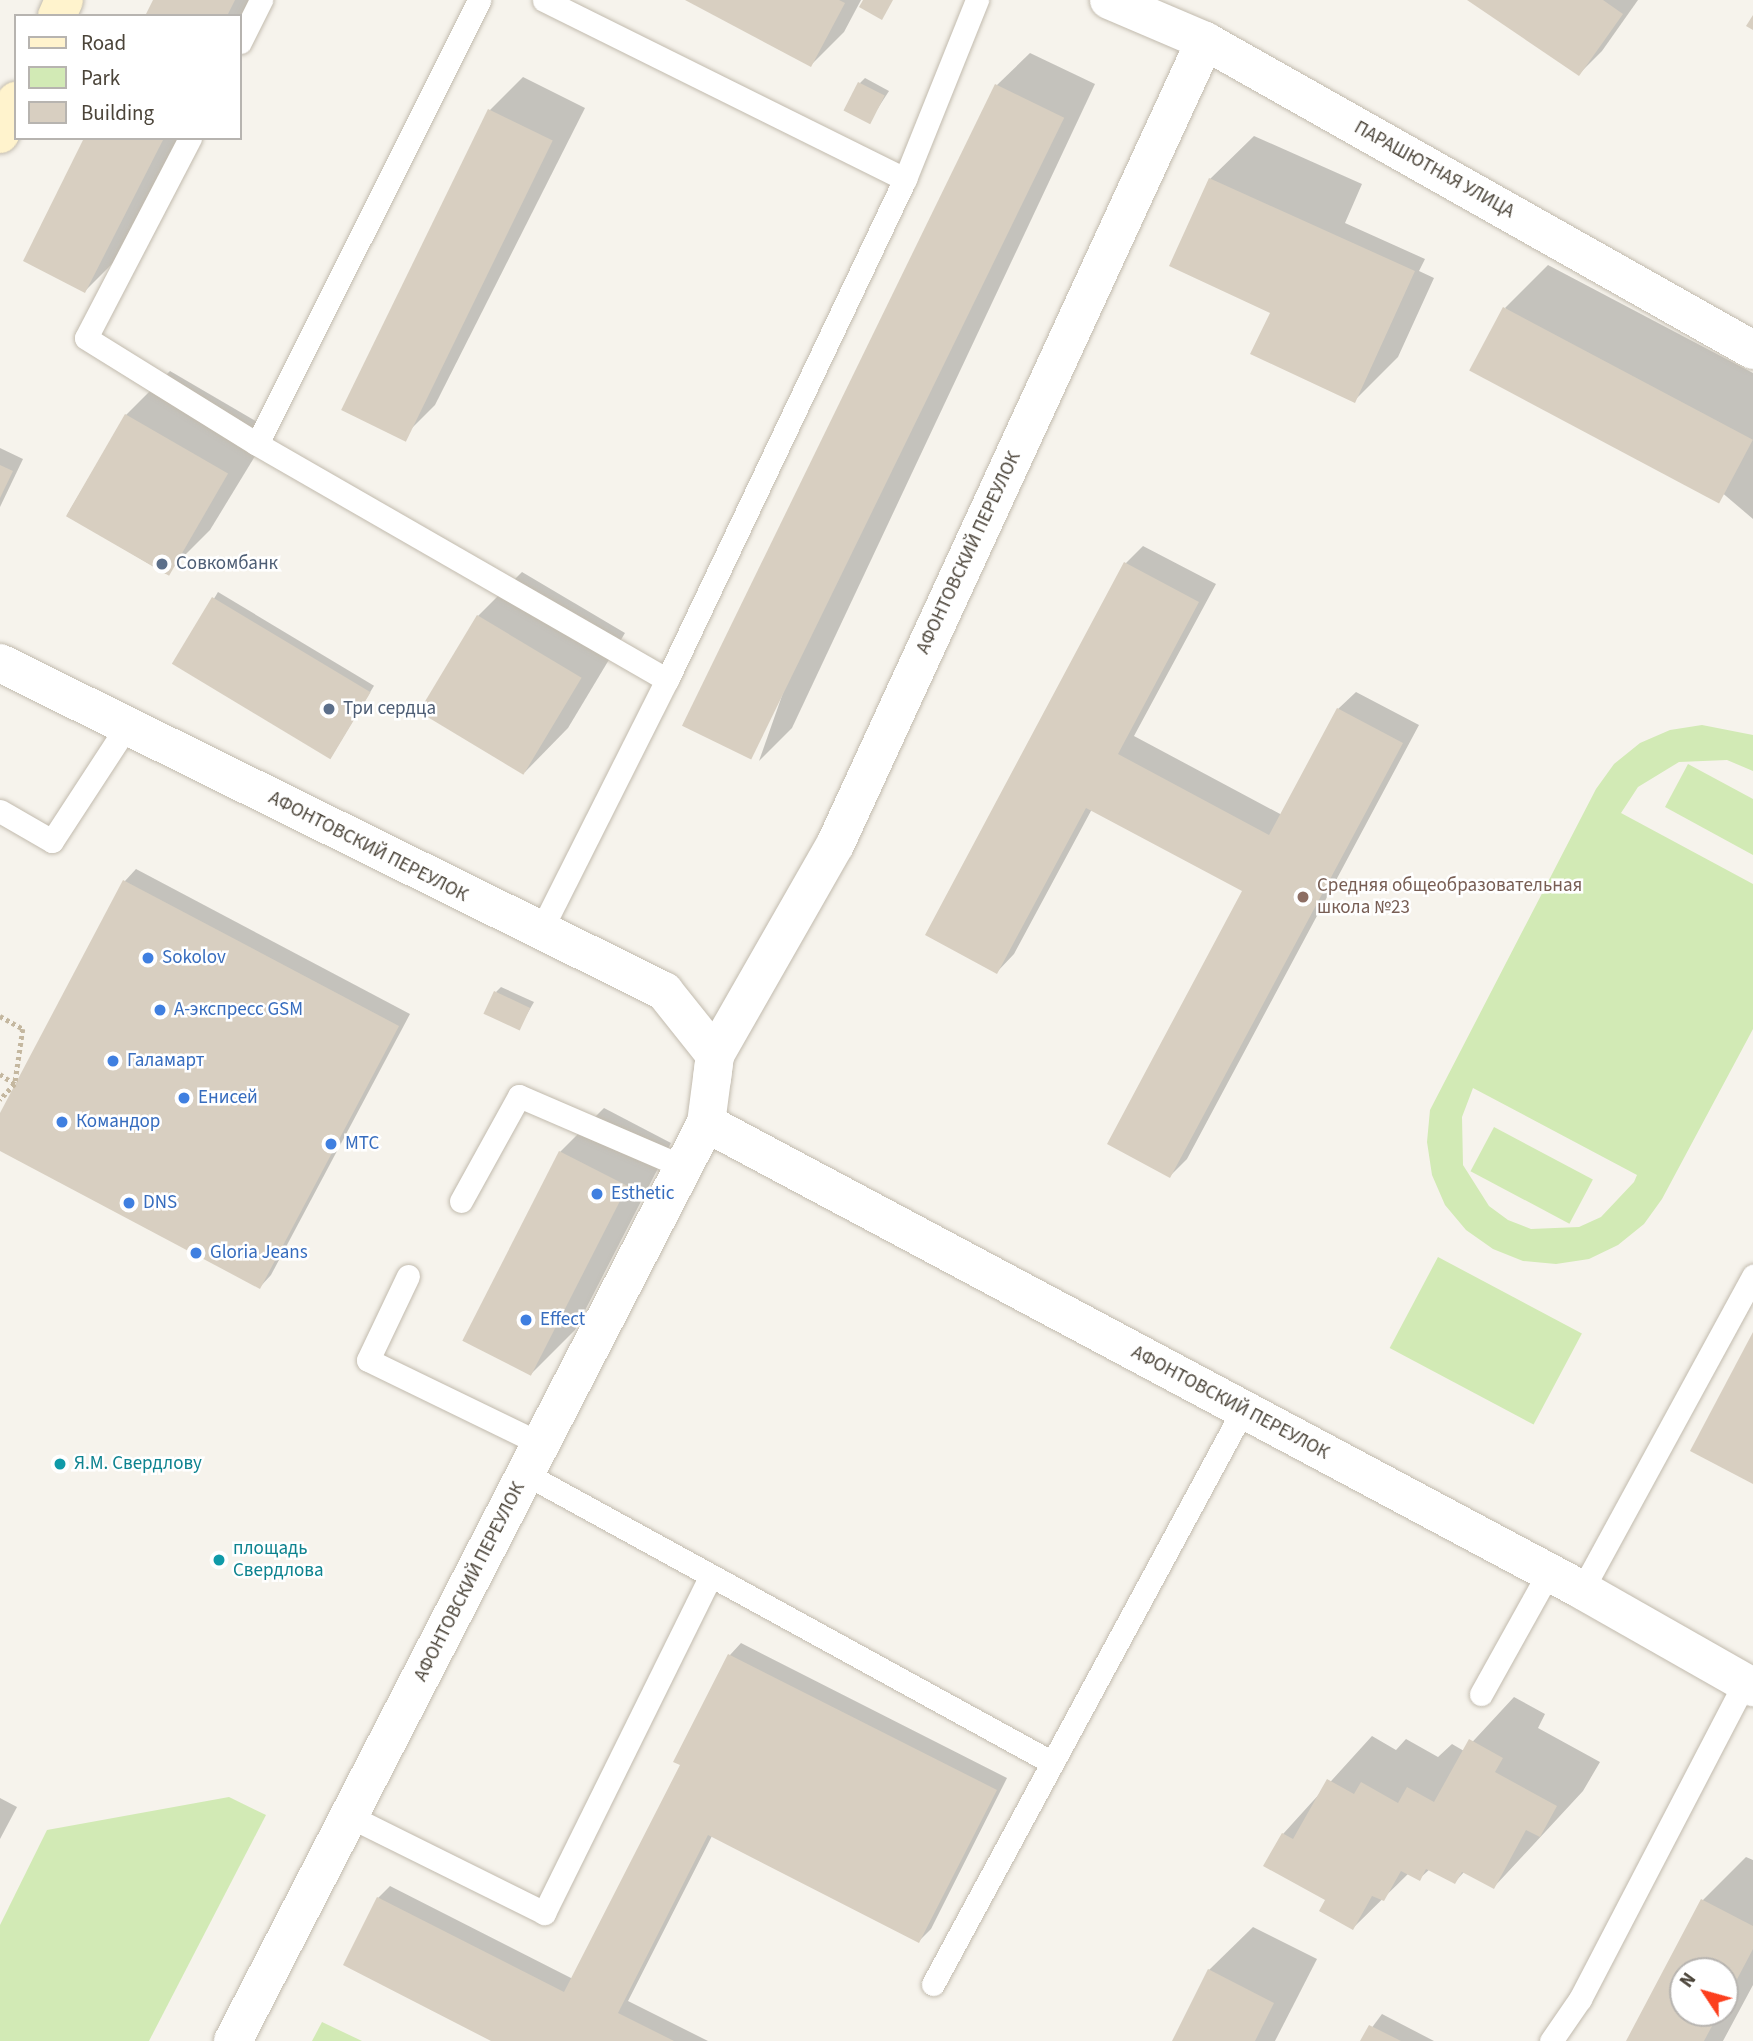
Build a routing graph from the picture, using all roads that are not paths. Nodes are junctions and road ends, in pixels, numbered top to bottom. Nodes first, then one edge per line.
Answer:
1 (261, 0) edge
2 (480, 0) edge
3 (544, 0) edge
4 (977, 0) edge
5 (1109, 0) edge
6 (242, 38) edge
7 (1205, 41) junction
8 (14, 105) edge
9 (0, 134) edge
10 (189, 140) edge
11 (905, 178) junction
12 (1753, 350) edge
13 (257, 444) junction
14 (0, 663) edge
15 (667, 680) junction
16 (127, 726) junction
17 (0, 811) edge
18 (540, 932) junction
19 (715, 1055) junction
20 (706, 1123) junction
21 (684, 1167) junction
22 (461, 1202) dead end
23 (408, 1276) dead end
24 (1753, 1276) edge
25 (1243, 1410) junction
26 (533, 1459) junction
27 (1549, 1572) junction
28 (710, 1577) junction
29 (1582, 1590) junction
30 (1749, 1685) edge
31 (1481, 1694) dead end
32 (1051, 1762) junction
33 (349, 1816) junction
34 (933, 1984) dead end
35 (233, 2041) edge
36 (1552, 2041) edge

1 - 6 lane
2 - 13 lane
3 - 11 lane
4 - 11 lane
5 - 7 street, ПАРАШЮТНАЯ УЛИЦА
7 - 12 street, ПАРАШЮТНАЯ УЛИЦА
7 - 19 street, АФОНТОВСКИЙ ПЕРЕУЛОК
8 - 9 main road
10 - 13 lane
11 - 15 lane
13 - 15 lane
14 - 16 street, АФОНТОВСКИЙ ПЕРЕУЛОК
15 - 18 lane
16 - 17 lane
16 - 18 street, АФОНТОВСКИЙ ПЕРЕУЛОК
18 - 19 street, АФОНТОВСКИЙ ПЕРЕУЛОК
19 - 20 street, АФОНТОВСКИЙ ПЕРЕУЛОК
20 - 21 street, АФОНТОВСКИЙ ПЕРЕУЛОК
20 - 25 street, АФОНТОВСКИЙ ПЕРЕУЛОК
21 - 22 lane
21 - 26 street, АФОНТОВСКИЙ ПЕРЕУЛОК
23 - 26 lane
24 - 29 lane
25 - 27 street, АФОНТОВСКИЙ ПЕРЕУЛОК
25 - 32 lane
26 - 28 lane
26 - 33 street, АФОНТОВСКИЙ ПЕРЕУЛОК
27 - 29 street, АФОНТОВСКИЙ ПЕРЕУЛОК
27 - 31 lane
28 - 32 lane
28 - 33 lane
29 - 30 street, АФОНТОВСКИЙ ПЕРЕУЛОК
30 - 36 lane
32 - 34 lane
33 - 35 street, АФОНТОВСКИЙ ПЕРЕУЛОК

